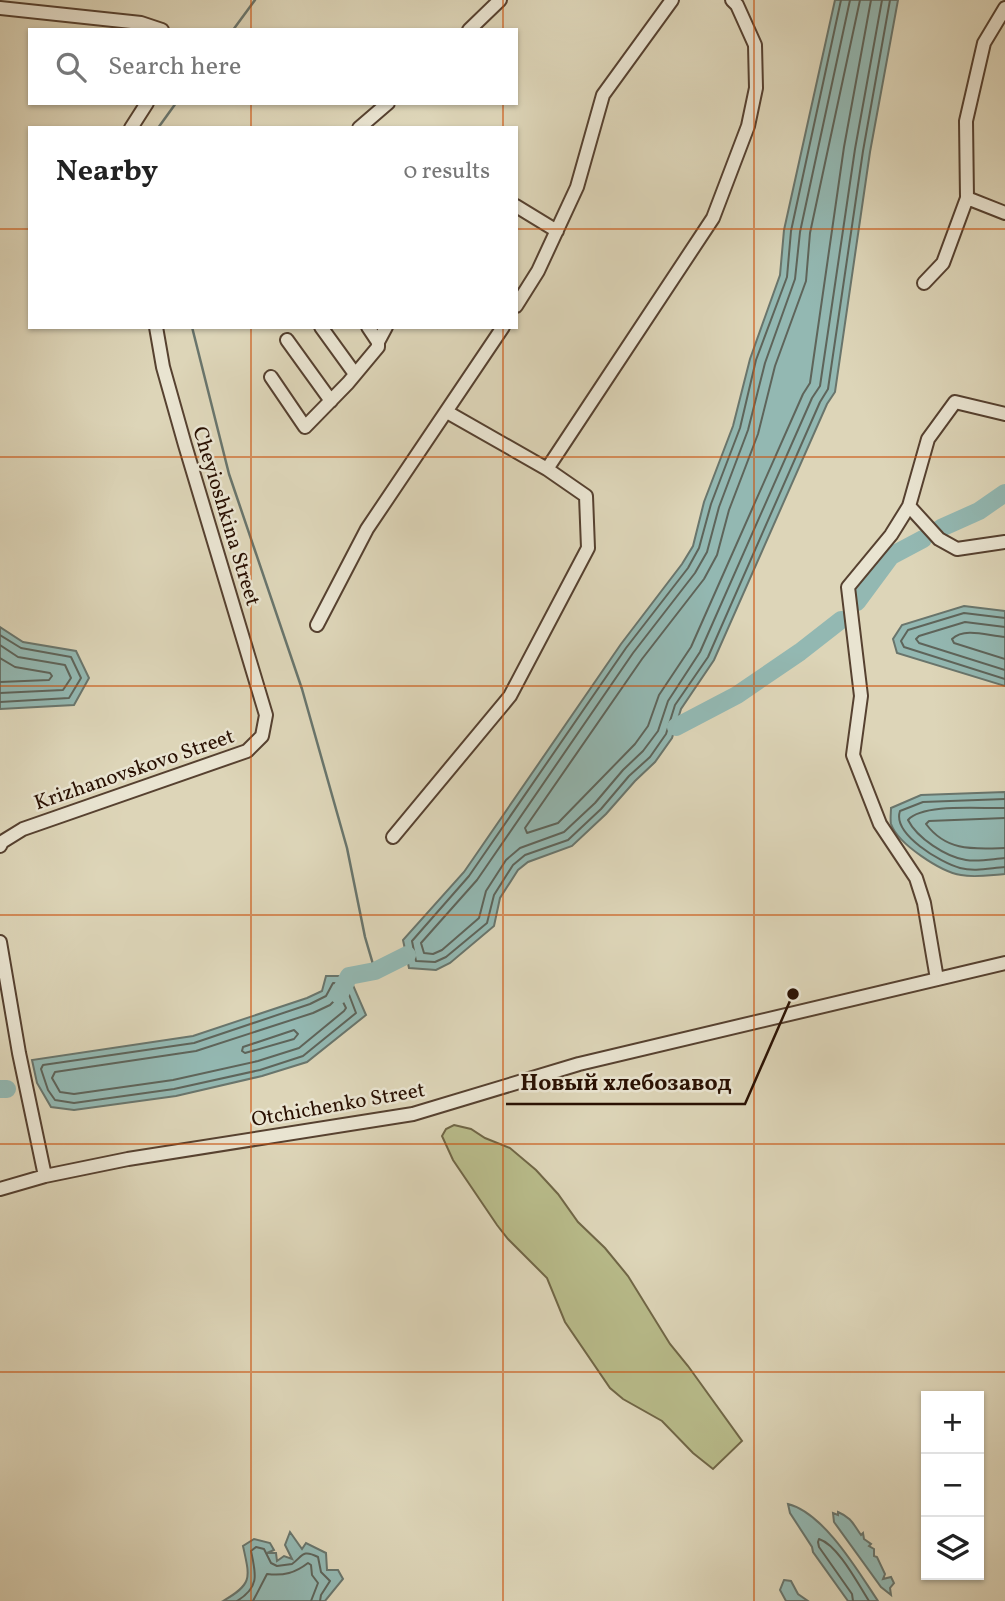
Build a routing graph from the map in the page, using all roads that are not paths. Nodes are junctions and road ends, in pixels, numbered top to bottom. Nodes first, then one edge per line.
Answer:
1 (500, 0) edge
2 (672, 0) edge
3 (732, 0) edge
4 (0, 8) edge
5 (1005, 8) edge
6 (156, 28) edge
7 (471, 28) edge
8 (146, 105) edge
9 (386, 105) edge
10 (132, 126) edge
11 (361, 126) edge
12 (967, 198) junction
13 (518, 207) edge
14 (1005, 213) edge
15 (557, 230) junction
16 (924, 283) dead end
17 (518, 303) edge
18 (156, 329) edge
19 (322, 329) edge
20 (369, 329) edge
21 (385, 329) edge
22 (502, 329) edge
23 (287, 340) dead end
24 (378, 342) junction
25 (355, 374) junction
26 (271, 377) dead end
27 (331, 401) junction
28 (447, 412) junction
29 (1005, 414) edge
30 (547, 470) junction
31 (909, 506) junction
32 (1005, 542) edge
33 (317, 625) dead end
34 (266, 715) joint
35 (393, 837) dead end
36 (0, 846) edge
37 (0, 945) edge
38 (1005, 963) edge
39 (937, 979) junction
40 (45, 1176) junction
41 (0, 1189) edge

1 - 7 street
2 - 15 street
3 - 30 street
4 - 6 street
5 - 12 street
8 - 10 street
9 - 11 street
12 - 14 street
12 - 16 street
13 - 15 street
15 - 17 street
18 - 34 street, Cheyioshkina Street
19 - 25 street
20 - 24 street
21 - 24 street
22 - 28 street
23 - 27 street
24 - 25 street
25 - 27 street
26 - 27 street
28 - 30 street
28 - 33 street
29 - 31 street
30 - 35 street
31 - 32 street
31 - 39 street
34 - 36 street, Krizhanovskovo Street
37 - 40 street
38 - 39 street, Otchichenko Street
39 - 40 street, Otchichenko Street
40 - 41 street, Otchichenko Street

